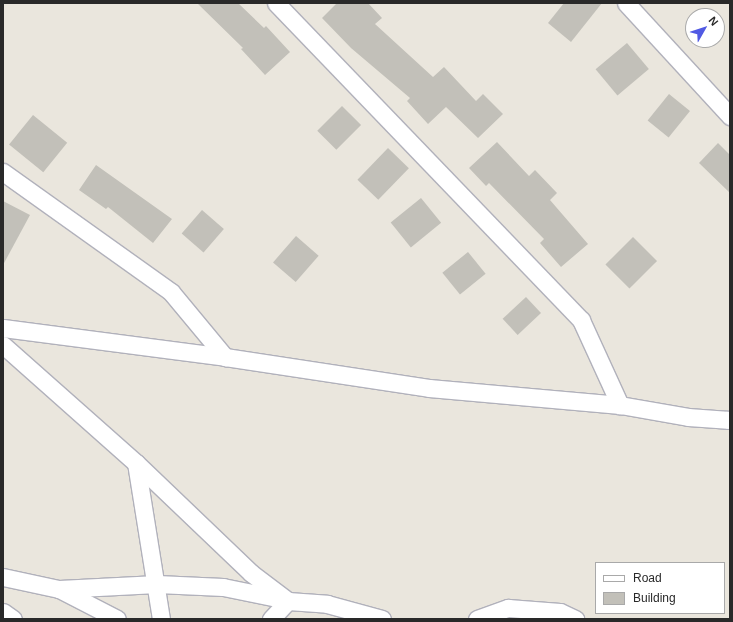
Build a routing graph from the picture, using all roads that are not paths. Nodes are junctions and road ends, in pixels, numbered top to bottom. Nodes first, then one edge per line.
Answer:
1 (276, 3) edge
2 (626, 3) edge
3 (730, 116) edge
4 (3, 172) edge
5 (3, 328) edge
6 (3, 345) edge
7 (225, 357) junction
8 (620, 405) junction
9 (730, 420) edge
10 (136, 463) junction
11 (3, 577) edge
12 (158, 584) junction
13 (59, 588) junction
14 (288, 601) junction
15 (3, 612) edge
16 (367, 617) edge
17 (12, 619) edge
18 (117, 619) edge
19 (162, 619) edge
20 (271, 619) edge
21 (382, 619) edge
22 (477, 619) edge
23 (575, 619) edge

1 - 8 street
2 - 3 street
4 - 7 street
5 - 7 street
6 - 10 street
7 - 8 street
8 - 9 street
10 - 12 street
10 - 14 street
11 - 13 street
12 - 13 street
12 - 14 street
12 - 19 street
13 - 18 street
14 - 16 street
14 - 20 street
15 - 17 street
16 - 21 street
22 - 23 street

